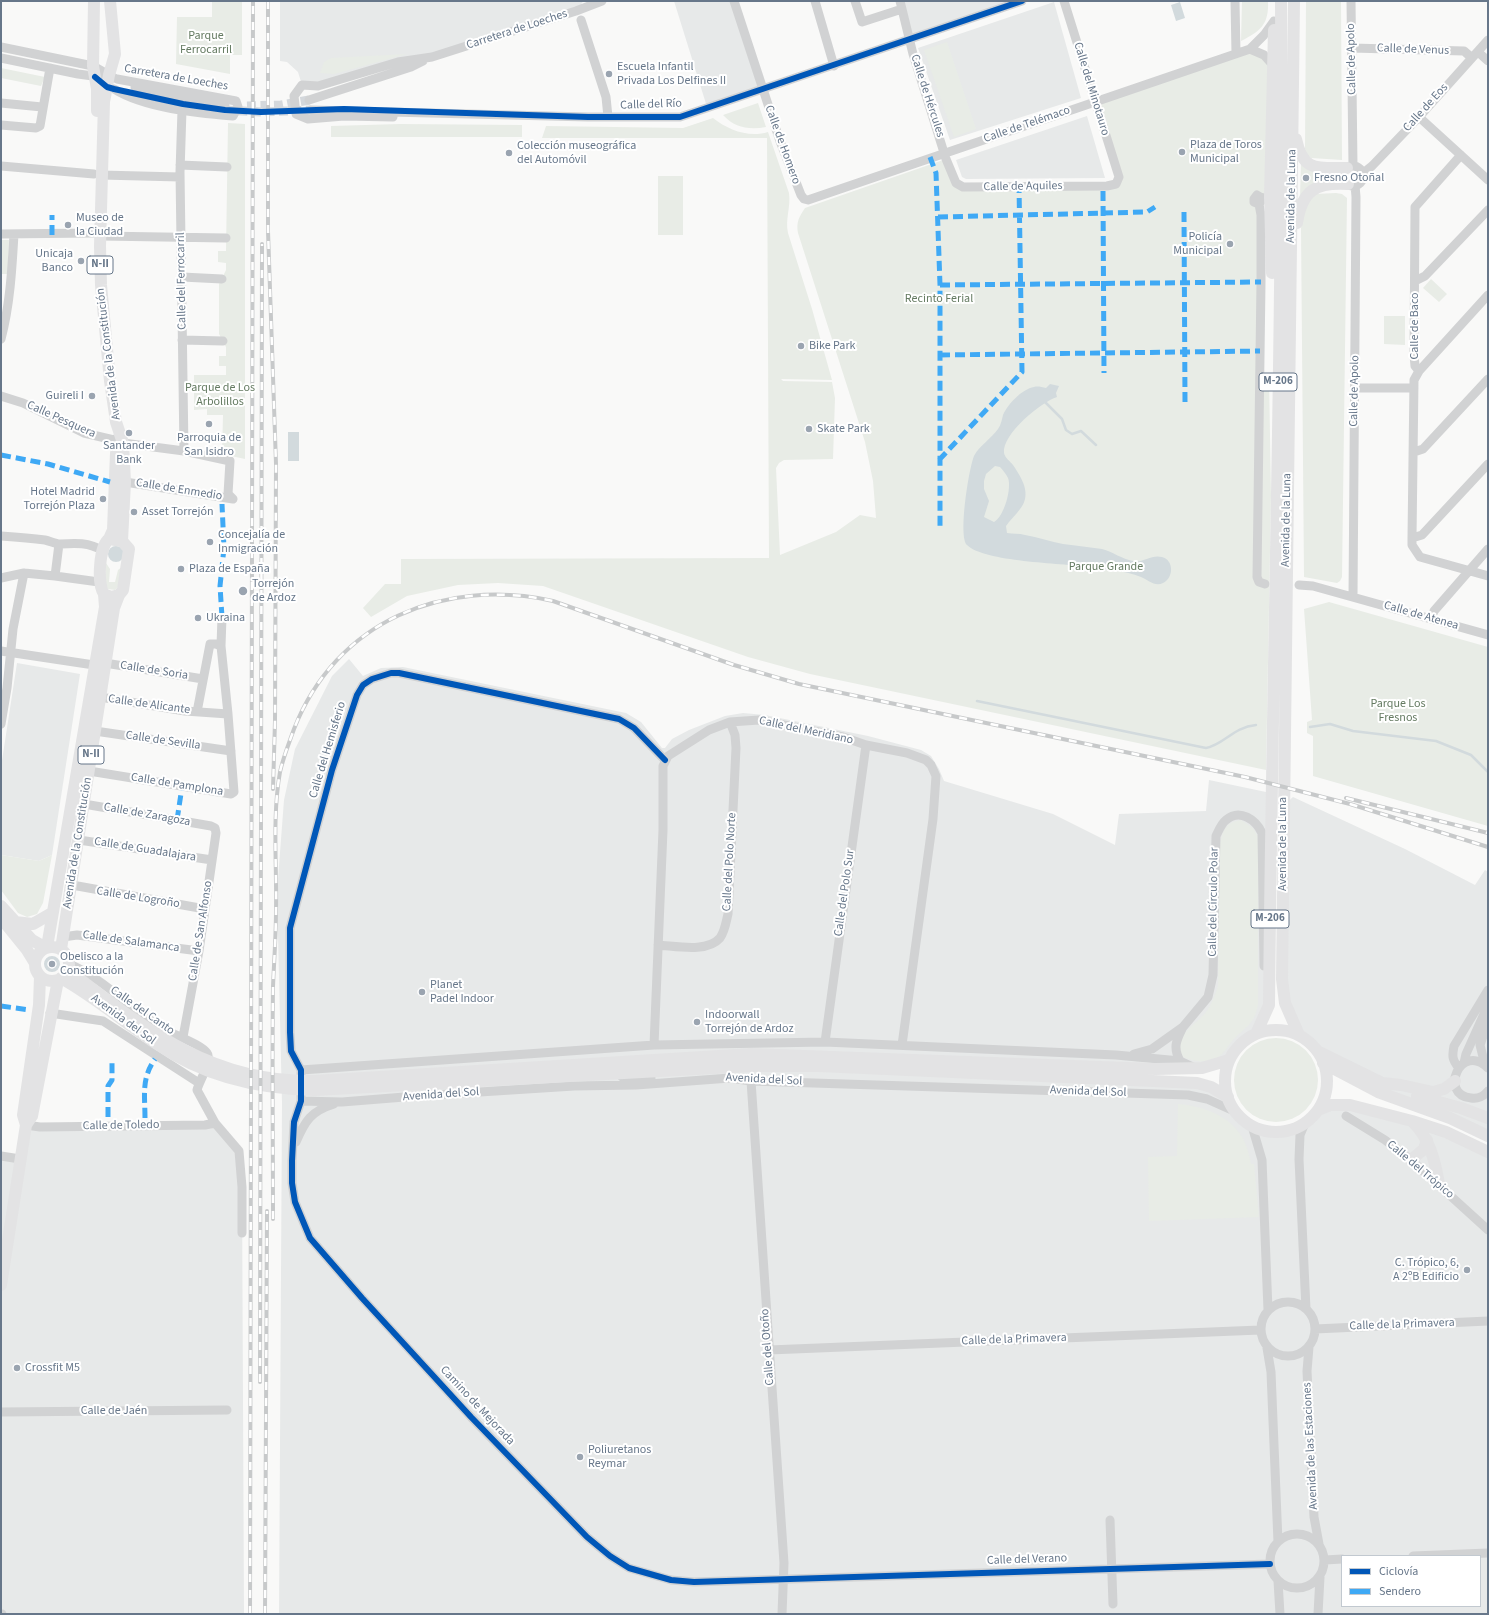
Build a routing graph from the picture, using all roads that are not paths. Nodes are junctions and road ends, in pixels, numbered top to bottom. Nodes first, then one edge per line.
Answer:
1 (94, 1) edge
2 (583, 1) edge
3 (602, 1) edge
4 (734, 1) edge
5 (815, 1) edge
6 (855, 1) edge
7 (1022, 1) edge
8 (1064, 1) edge
9 (1235, 1) edge
10 (1277, 1) edge
11 (1281, 1) edge
12 (1294, 1) edge
13 (1351, 1) edge
14 (901, 5) edge
15 (111, 6) edge
16 (93, 13) junction
17 (563, 15) junction
18 (581, 20) dead end
19 (1274, 21) junction
20 (909, 40) junction
21 (1488, 40) edge
22 (1, 47) edge
23 (1352, 48) junction
24 (1250, 49) junction
25 (1236, 54) junction
26 (1475, 55) junction
27 (432, 56) junction
28 (1, 58) edge
29 (1488, 61) edge
30 (1272, 64) junction
31 (834, 66) junction
32 (50, 68) junction
33 (94, 72) junction
34 (109, 84) junction
35 (762, 90) junction
36 (310, 100) tunnel mouth
37 (1095, 101) junction
38 (1, 103) edge
39 (295, 104) joint
40 (42, 107) junction
41 (182, 110) junction
42 (311, 110) tunnel mouth
43 (452, 113) junction
44 (608, 117) junction
45 (1419, 117) junction
46 (1292, 119) junction
47 (1, 125) edge
48 (945, 153) junction
49 (1461, 155) junction
50 (180, 165) junction
51 (1, 166) edge
52 (227, 167) dead end
53 (1350, 167) junction
54 (1362, 174) junction
55 (98, 175) junction
56 (180, 177) junction
57 (1119, 177) joint
58 (1488, 180) edge
59 (1352, 185) junction
60 (804, 199) joint
61 (1263, 200) junction
62 (1488, 210) edge
63 (1, 234) edge
64 (14, 234) junction
65 (96, 234) junction
66 (181, 237) junction
67 (226, 238) dead end
68 (182, 277) junction
69 (222, 278) dead end
70 (1415, 281) junction
71 (1488, 295) edge
72 (3, 325) edge
73 (1, 339) edge
74 (182, 340) junction
75 (223, 341) dead end
76 (1284, 352) junction
77 (1419, 371) junction
78 (1488, 380) edge
79 (1355, 388) junction
80 (1414, 388) junction
81 (1, 396) edge
82 (118, 441) junction
83 (184, 451) junction
84 (1414, 452) junction
85 (1488, 464) edge
86 (125, 482) junction
87 (233, 499) joint
88 (1, 536) edge
89 (1412, 538) junction
90 (109, 539) junction
91 (122, 540) junction
92 (59, 544) junction
93 (1488, 549) edge
94 (103, 551) junction
95 (1468, 571) junction
96 (24, 572) junction
97 (55, 576) junction
98 (1488, 576) edge
99 (1, 578) edge
100 (99, 582) junction
101 (1266, 584) dead end
102 (1299, 585) dead end
103 (104, 594) junction
104 (119, 595) junction
105 (1353, 597) junction
106 (222, 617) dead end
107 (1431, 619) junction
108 (1488, 635) edge
109 (221, 646) junction
110 (6, 652) edge
111 (100, 664) junction
112 (203, 679) junction
113 (100, 697) junction
114 (198, 712) junction
115 (228, 714) junction
116 (730, 722) junction
117 (1, 724) edge
118 (95, 731) junction
119 (866, 745) junction
120 (231, 751) junction
121 (665, 760) junction
122 (89, 771) junction
123 (84, 804) junction
124 (211, 826) joint
125 (78, 840) junction
126 (212, 860) junction
127 (72, 885) junction
128 (1, 906) edge
129 (205, 909) junction
130 (52, 913) junction
131 (1, 918) edge
132 (15, 922) junction
133 (63, 937) junction
134 (658, 945) junction
135 (46, 948) junction
136 (61, 949) junction
137 (199, 951) junction
138 (35, 963) junction
139 (64, 973) junction
140 (40, 976) junction
141 (1488, 990) edge
142 (1488, 1004) edge
143 (1269, 1005) junction
144 (50, 1013) junction
145 (1488, 1021) edge
146 (1183, 1027) junction
147 (1256, 1034) junction
148 (1299, 1035) junction
149 (183, 1037) junction
150 (825, 1042) junction
151 (902, 1045) junction
152 (654, 1046) junction
153 (1318, 1052) junction
154 (1129, 1056) junction
155 (1229, 1060) junction
156 (1180, 1061) junction
157 (1323, 1063) junction
158 (1461, 1066) junction
159 (1486, 1066) edge
160 (1197, 1069) junction
161 (301, 1070) junction
162 (569, 1071) junction
163 (594, 1074) junction
164 (702, 1079) junction
165 (751, 1080) junction
166 (1454, 1081) junction
167 (199, 1083) junction
168 (1382, 1083) junction
169 (1488, 1090) edge
170 (1228, 1097) junction
171 (301, 1101) junction
172 (342, 1102) junction
173 (1318, 1110) junction
174 (1236, 1112) junction
175 (1346, 1116) dead end
176 (1488, 1118) edge
177 (1412, 1121) junction
178 (215, 1123) junction
179 (1305, 1123) junction
180 (26, 1125) junction
181 (1252, 1126) junction
182 (1488, 1136) edge
183 (1427, 1140) junction
184 (293, 1147) junction
185 (1488, 1152) edge
186 (1, 1156) edge
187 (20, 1159) junction
188 (1411, 1160) junction
189 (1439, 1184) junction
190 (1488, 1230) edge
191 (242, 1233) dead end
192 (1, 1285) edge
193 (1306, 1309) junction
194 (1268, 1310) junction
195 (1488, 1321) edge
196 (1315, 1329) junction
197 (1260, 1330) junction
198 (1309, 1347) junction
199 (1267, 1348) junction
200 (769, 1350) junction
201 (227, 1410) dead end
202 (1, 1412) edge
203 (1110, 1520) dead end
204 (1278, 1542) junction
205 (1319, 1544) junction
206 (1488, 1553) edge
207 (1438, 1555) edge
208 (1341, 1559) edge
209 (1325, 1560) junction
210 (1270, 1564) junction
211 (1112, 1568) junction
212 (1320, 1577) junction
213 (784, 1580) junction
214 (1278, 1581) junction
215 (1113, 1604) dead end
216 (782, 1614) edge
217 (1280, 1614) edge
218 (1318, 1614) edge

1 - 16 main road, Avenida de la Constitución / N-II
2 - 17 street
3 - 17 street, Carretera de Loeches
4 - 35 street, Calle de Homero
5 - 31 street
6 - 14 street
7 - 20 street, Calle del Río
8 - 37 street, Calle del Minotauro
9 - 25 street
10 - 19 main road
11 - 76 main road, Avenida de la Luna / M-206
12 - 46 main road, Avenida de la Luna / M-206
13 - 23 street, Calle de Apolo
14 - 20 street, Calle de Hércules
15 - 16 main road, N-II
15 - 34 main road, Avenida de la Constitución / N-II
16 - 33 main road, Avenida de la Constitución / N-II
17 - 27 street, Carretera de Loeches
18 - 44 street
19 - 24 street, Calle de Telémaco
19 - 30 main road
20 - 31 street, Calle del Río
20 - 48 street, Calle de Hércules
21 - 26 street, Calle de Eos
22 - 33 street
23 - 26 street, Calle de Venus
23 - 53 street, Calle de Apolo
24 - 25 street, Calle de Telémaco
24 - 30 street
25 - 37 street, Calle de Telémaco
26 - 29 street, Calle de Venus
26 - 45 street, Calle de Eos
27 - 36 street, Carretera de Loeches
27 - 39 street, Carretera de Loeches
28 - 32 street
30 - 61 main road
31 - 35 street, Calle del Río
32 - 33 street
32 - 40 street
33 - 34 main road, Avenida de la Constitución / N-II
33 - 34 street, Carretera de Loeches
34 - 34 street, Carretera de Loeches
34 - 41 street, Carretera de Loeches
34 - 41 street, Carretera de Loeches
34 - 55 main road, Avenida de la Constitución / N-II
35 - 44 street, Calle del Río
35 - 60 street, Calle de Homero
37 - 48 street, Calle de Telémaco
37 - 57 street, Calle del Minotauro
38 - 40 street
39 - 43 street, Calle del Río
40 - 47 street
41 - 50 street, Calle del Ferrocarril
42 - 43 street, Calle del Río
43 - 44 street, Calle del Río
45 - 49 street
45 - 54 street, Calle de Eos
46 - 53 main road
46 - 76 main road, Avenida de la Luna / M-206
48 - 57 street, Calle de Aquiles
48 - 60 street, Calle de Telémaco
49 - 58 street
49 - 70 street, Calle de Baco
50 - 52 street
50 - 56 street, Calle del Ferrocarril
51 - 55 street
53 - 54 street
53 - 59 street
54 - 59 street
55 - 56 street
55 - 65 main road, Avenida de la Constitución / N-II
56 - 66 street, Calle del Ferrocarril
59 - 76 main road
59 - 79 street, Calle de Apolo
61 - 76 main road
61 - 101 street
62 - 70 street
63 - 64 street
64 - 65 street
64 - 72 street
65 - 66 street
65 - 82 main road, Avenida de la Constitución / N-II
66 - 67 street
66 - 68 street, Calle del Ferrocarril
68 - 69 street
68 - 74 street, Calle del Ferrocarril
70 - 77 street, Calle de Baco
71 - 77 street
72 - 73 street
74 - 75 street
74 - 83 street, Calle del Ferrocarril
76 - 143 main road, Avenida de la Luna / M-206
76 - 148 main road, Avenida de la Luna / M-206
77 - 80 street, Calle de Baco
78 - 84 street
79 - 80 street
79 - 105 street, Calle de Apolo
80 - 84 street, Calle de Baco
81 - 82 street, Calle Pesquera
82 - 83 street, Calle Pesquera
82 - 86 main road, Avenida de la Constitución / N-II
82 - 90 main road, Avenida de la Constitución / N-II
83 - 87 street, Calle Pesquera
84 - 89 street, Calle de Baco
85 - 89 street
86 - 87 street, Calle de Enmedio
86 - 91 main road, Avenida de la Constitución / N-II
88 - 92 street
89 - 95 street, Calle de Baco
90 - 91 main road
90 - 94 main road, N-II
91 - 104 main road, N-II
92 - 94 street
92 - 97 street
93 - 95 street
94 - 100 main road, N-II
95 - 98 street
95 - 107 street
96 - 97 street
96 - 99 street
96 - 110 street
97 - 100 street
100 - 103 main road, N-II
102 - 105 street, Calle de Atenea
103 - 104 main road
103 - 111 main road, Avenida de la Constitución / N-II
104 - 111 main road, Avenida de la Constitución / N-II
105 - 107 street, Calle de Atenea
106 - 109 street, Calle de Pamplona
107 - 108 street, Calle de Atenea
109 - 112 street
109 - 115 street, Calle de Pamplona
110 - 111 street, Calle de Soria
110 - 117 street
111 - 112 street, Calle de Soria
111 - 113 main road, Avenida de la Constitución / N-II
111 - 130 main road, Avenida de la Constitución / N-II
112 - 114 street
113 - 114 street, Calle de Alicante
113 - 118 main road, Avenida de la Constitución / N-II
114 - 115 street, Calle de Alicante
115 - 120 street, Calle de Pamplona
116 - 119 street, Calle del Meridiano
116 - 121 street, Calle del Meridiano
116 - 134 street, Calle del Polo Norte
118 - 120 street, Calle de Sevilla
118 - 122 main road, Avenida de la Constitución / N-II
119 - 150 street, Calle del Polo Sur
119 - 151 street, Calle del Meridiano
120 - 122 street, Calle de Pamplona
121 - 134 street
121 - 161 street, Calle del Hemisferio
122 - 123 main road, Avenida de la Constitución / N-II
123 - 124 street, Calle de Zaragoza
123 - 125 main road, Avenida de la Constitución / N-II
124 - 126 street, Calle de San Alfonso
125 - 126 street, Calle de Guadalajara
125 - 127 main road, Avenida de la Constitución / N-II
126 - 129 street, Calle de San Alfonso
127 - 129 street, Calle de Logroño
127 - 133 main road, Avenida de la Constitución / N-II
128 - 132 main road
129 - 137 street, Calle de San Alfonso
130 - 132 main road
130 - 135 main road, Avenida de la Constitución / N-II
131 - 138 main road
132 - 135 main road
133 - 136 main road, Avenida de la Constitución / N-II
133 - 137 street, Calle de Salamanca
134 - 152 street
135 - 136 main road
135 - 138 main road, N-II
136 - 139 main road
137 - 149 street, Calle de San Alfonso
138 - 140 main road
139 - 140 main road
139 - 144 main road
139 - 149 street, Calle del Canto
139 - 162 main road, Avenida del Sol
140 - 180 main road
141 - 158 street
142 - 158 street
143 - 146 street, Calle del Círculo Polar
143 - 147 main road, Avenida de la Luna / M-206
144 - 167 street
144 - 180 main road
145 - 159 street
146 - 154 street, Calle del Círculo Polar
146 - 156 street, Calle del Círculo Polar
147 - 148 main road, M-206
147 - 155 main road, M-206
148 - 153 main road, M-206
149 - 167 street, Calle del Canto
150 - 151 street
150 - 152 street
151 - 154 street
152 - 161 street
153 - 157 main road, M-206
153 - 168 main road
154 - 156 street
155 - 160 main road, Avenida del Sol
155 - 170 main road, M-206
156 - 160 street
157 - 173 main road, M-206
157 - 182 main road
158 - 159 street
158 - 166 street
160 - 162 main road, Avenida del Sol
161 - 171 street
162 - 163 main road, Avenida del Sol
163 - 164 street
163 - 170 main road, Avenida del Sol
164 - 165 street, Avenida del Sol
164 - 172 street, Avenida del Sol
165 - 174 street, Avenida del Sol
165 - 200 street, Calle del Otoño
166 - 168 main road
166 - 169 street
167 - 178 street
168 - 176 main road
170 - 174 main road, M-206
171 - 172 street, Avenida del Sol
171 - 184 street, Camino de Mejorada
172 - 184 street, Camino de Mejorada
173 - 177 main road
173 - 179 main road, M-206
174 - 181 main road, M-206
175 - 188 street, Calle del Trópico
177 - 183 main road
177 - 185 main road
178 - 180 street, Calle de Toledo
178 - 191 street
179 - 181 main road, M-206
179 - 193 street
180 - 187 main road
181 - 194 street
183 - 188 main road
183 - 189 main road
184 - 213 street, Camino de Mejorada
186 - 187 street
187 - 192 main road
188 - 189 street, Calle del Trópico
189 - 190 street, Calle del Trópico
193 - 194 street
193 - 196 street
194 - 197 street
195 - 196 street, Calle de la Primavera
196 - 198 street
197 - 199 street
197 - 200 street, Calle de la Primavera
198 - 199 street
198 - 205 street, Avenida de las Estaciones
199 - 204 street
200 - 213 street, Calle del Otoño
201 - 202 street, Calle de Jaén
203 - 211 street
204 - 205 street
204 - 210 street
205 - 209 street
206 - 207 street
208 - 209 street
209 - 212 street
210 - 211 street, Calle del Verano
210 - 214 street
211 - 213 street, Calle del Verano
211 - 215 street
212 - 214 street
212 - 218 street
213 - 216 street, Calle del Otoño
214 - 217 street

